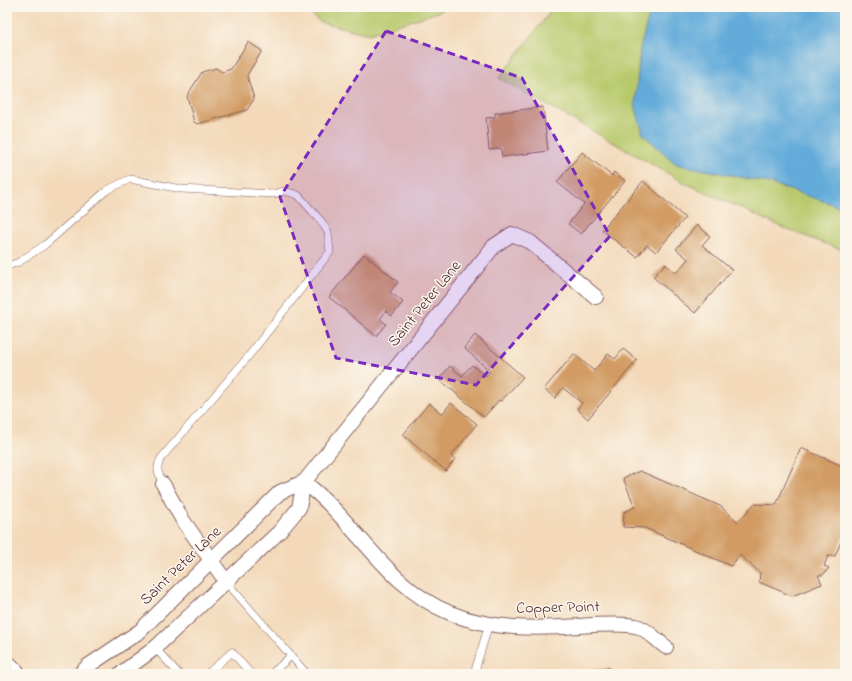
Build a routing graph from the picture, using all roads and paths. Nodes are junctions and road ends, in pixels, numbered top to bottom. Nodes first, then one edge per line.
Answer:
1 (7, 266) edge
2 (596, 297) dead end
3 (304, 482) junction
4 (163, 484) joint
5 (211, 562) junction
6 (227, 583) junction
7 (489, 624) junction
8 (666, 647) dead end
9 (155, 648) junction
10 (291, 656) junction
11 (7, 667) edge
12 (14, 674) edge
13 (80, 674) edge
14 (120, 674) edge
15 (179, 674) edge
16 (207, 674) edge
17 (251, 674) edge
18 (271, 674) edge
19 (307, 674) edge
20 (474, 674) edge

1 - 4 lane
2 - 3 street, Saint Peter Lane
3 - 5 street, Saint Peter Lane
3 - 6 street, Saint Peter Lane
3 - 7 street, Copper Point
4 - 5 street
5 - 6 street
5 - 13 street, Saint Peter Lane
6 - 9 street, Saint Peter Lane
6 - 10 lane
7 - 8 street, Copper Point
7 - 20 lane
9 - 14 street, Saint Peter Lane
9 - 15 lane
10 - 18 lane
10 - 19 lane
11 - 12 main road
16 - 17 lane

